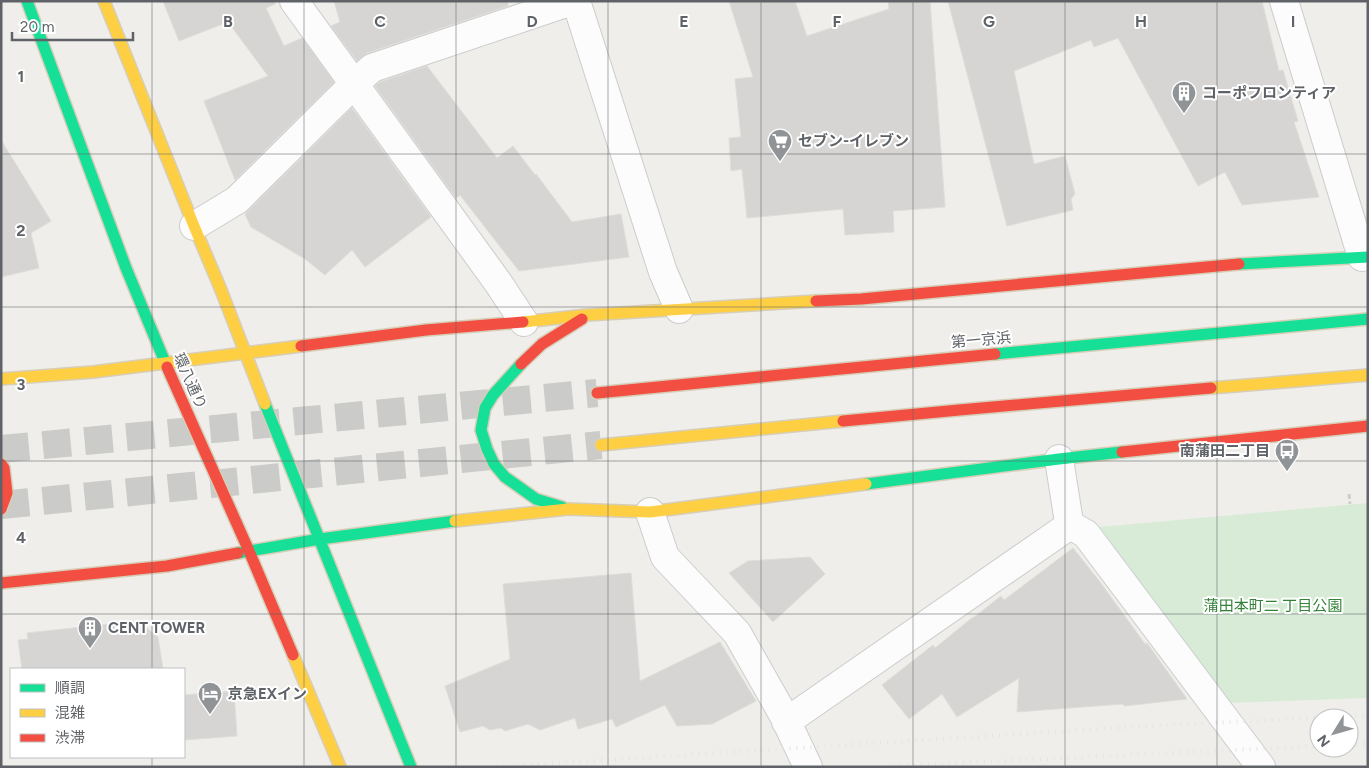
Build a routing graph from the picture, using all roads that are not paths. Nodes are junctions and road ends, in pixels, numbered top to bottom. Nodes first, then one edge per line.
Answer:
1 (28, 1) edge
2 (104, 1) edge
3 (294, 1) edge
4 (572, 1) edge
5 (576, 1) edge
6 (1284, 1) edge
7 (354, 84) junction
8 (194, 226) junction
9 (1365, 257) edge
10 (679, 308) junction
11 (587, 315) junction
12 (1368, 319) edge
13 (524, 322) junction
14 (245, 353) junction
15 (165, 363) junction
16 (1368, 375) edge
17 (1, 379) edge
18 (597, 393) tunnel mouth
19 (1368, 426) edge
20 (602, 445) tunnel mouth
21 (1060, 459) junction
22 (1, 464) edge
23 (1, 509) edge
24 (568, 510) junction
25 (650, 512) junction
26 (1070, 525) junction
27 (320, 539) junction
28 (249, 551) junction
29 (1, 583) edge
30 (786, 722) junction
31 (340, 767) edge
32 (411, 767) edge
33 (808, 767) edge
34 (1261, 767) edge

1 - 15 main road, 環八通り
2 - 8 main road
3 - 7 street
4 - 7 street
5 - 10 street
6 - 9 street
7 - 8 street
7 - 13 street
8 - 14 main road
9 - 10 main road
10 - 11 main road
11 - 13 main road
11 - 24 main road
12 - 18 main road, 第一京浜
13 - 14 main road
14 - 15 main road
14 - 27 main road
15 - 17 main road
15 - 28 main road, 環八通り
16 - 20 main road
19 - 21 main road
21 - 25 main road
21 - 26 street
22 - 23 main road
24 - 25 main road
24 - 27 main road
25 - 30 street
26 - 30 street
26 - 34 street
27 - 28 main road
27 - 32 main road
28 - 29 main road
28 - 31 main road, 環八通り
30 - 33 street

